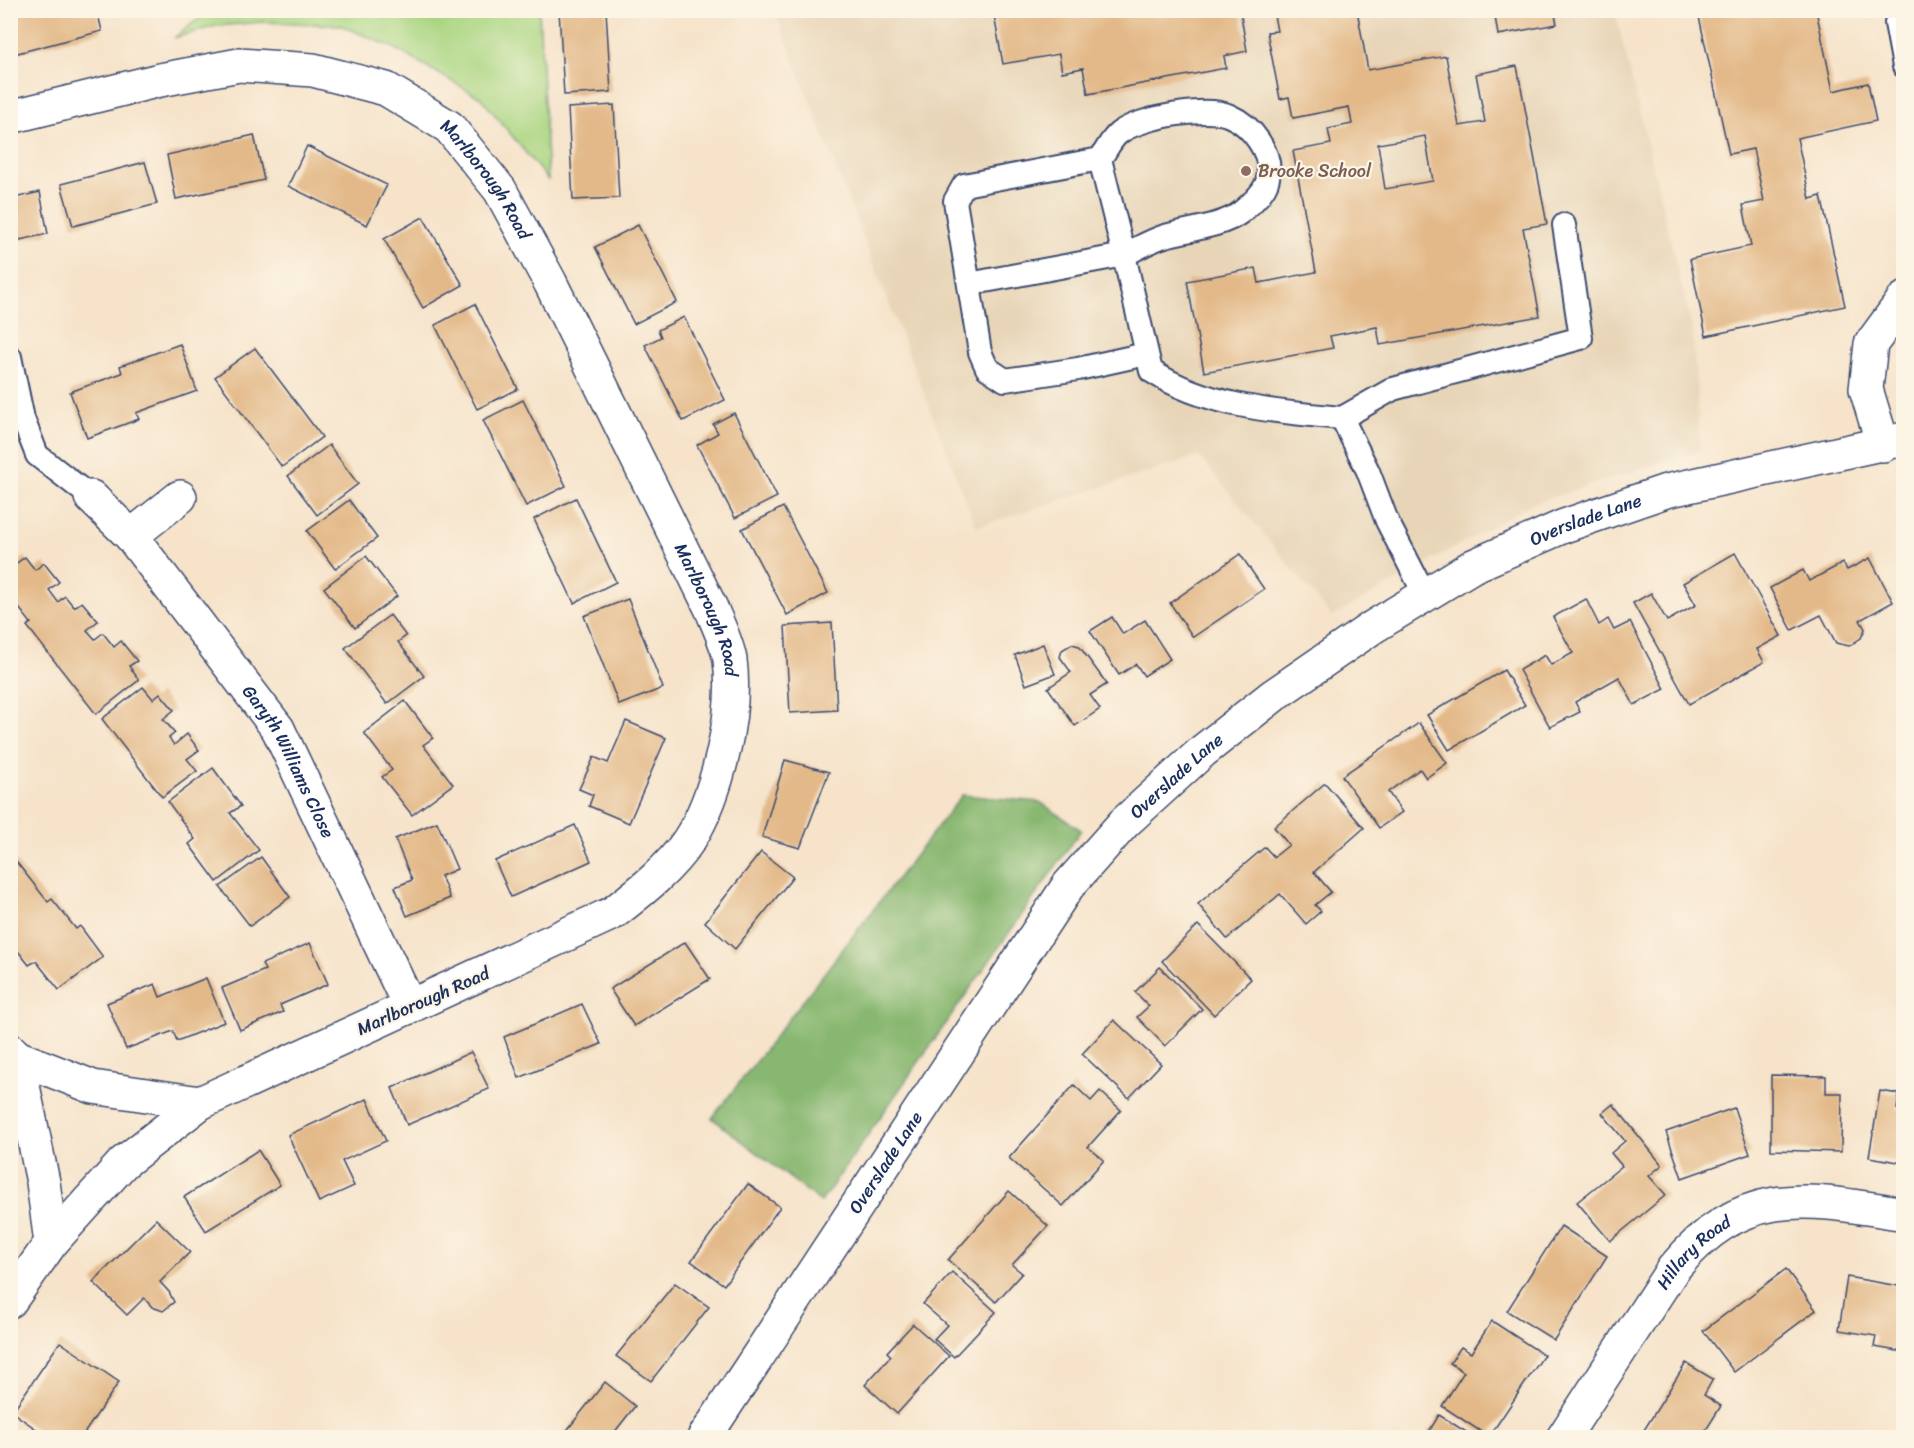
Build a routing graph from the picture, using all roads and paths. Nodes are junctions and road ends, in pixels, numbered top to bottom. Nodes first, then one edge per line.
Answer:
1 (1896, 23) dead end
2 (1904, 66) edge
3 (10, 117) edge
4 (1100, 159) junction
5 (1564, 225) dead end
6 (1124, 255) junction
7 (969, 284) junction
8 (1904, 299) edge
9 (1146, 354) junction
10 (10, 357) edge
11 (1342, 418) junction
12 (1893, 442) edge
13 (180, 496) dead end
14 (92, 497) joint
15 (131, 536) junction
16 (1425, 595) junction
17 (410, 1007) junction
18 (14, 1053) edge
19 (200, 1103) junction
20 (1904, 1214) edge
21 (51, 1243) junction
22 (10, 1302) edge
23 (704, 1437) edge
24 (1563, 1437) edge

1 - 2 lane
3 - 17 street, Marlborough Road
4 - 6 lane
4 - 6 lane
4 - 7 lane
5 - 11 lane
6 - 7 lane
6 - 9 lane
7 - 9 lane
8 - 12 street
9 - 11 lane
10 - 14 lane
11 - 16 lane
12 - 16 street, Overslade Lane
13 - 15 street
14 - 15 street, Garyth Williams Close
15 - 17 street, Garyth Williams Close
16 - 23 street, Overslade Lane
17 - 19 street, Marlborough Road
18 - 19 street
18 - 21 street
19 - 21 street, Marlborough Road
20 - 24 street, Hillary Road
21 - 22 street, Marlborough Road

